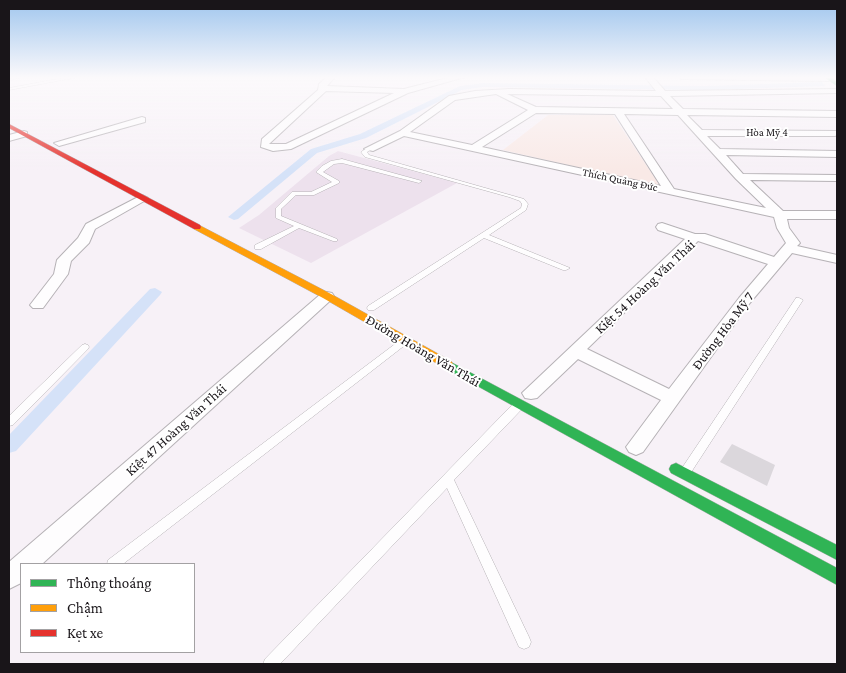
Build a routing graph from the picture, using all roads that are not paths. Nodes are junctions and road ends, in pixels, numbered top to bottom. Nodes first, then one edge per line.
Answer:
1 (304, 108) edge
2 (370, 108) edge
3 (435, 108) edge
4 (531, 108) edge
5 (678, 108) edge
6 (534, 110) junction
7 (618, 112) junction
8 (681, 112) junction
9 (808, 114) junction
10 (837, 114) edge
11 (9, 116) edge
12 (142, 120) dead end
13 (9, 126) edge
14 (403, 132) junction
15 (699, 133) junction
16 (24, 134) junction
17 (836, 134) edge
18 (9, 138) edge
19 (59, 143) junction
20 (368, 148) joint
21 (474, 148) junction
22 (717, 152) junction
23 (837, 154) edge
24 (740, 177) junction
25 (837, 178) edge
26 (420, 181) dead end
27 (670, 191) junction
28 (142, 198) junction
29 (780, 214) junction
30 (837, 215) edge
31 (298, 226) junction
32 (662, 227) dead end
33 (484, 235) junction
34 (694, 238) junction
35 (335, 240) dead end
36 (789, 248) junction
37 (257, 250) junction
38 (837, 259) edge
39 (777, 262) junction
40 (566, 268) dead end
41 (327, 296) junction
42 (799, 300) dead end
43 (38, 305) dead end
44 (376, 310) joint
45 (406, 340) junction
46 (85, 347) dead end
47 (576, 351) junction
48 (531, 394) dead end
49 (673, 398) junction
50 (519, 405) junction
51 (9, 422) edge
52 (636, 447) dead end
53 (668, 465) dead end
54 (685, 473) junction
55 (448, 478) junction
56 (837, 553) edge
57 (26, 563) edge
58 (114, 563) edge
59 (20, 568) edge
60 (837, 576) edge
61 (9, 578) edge
62 (524, 642) dead end
63 (270, 664) edge

1 - 2 street
3 - 14 street
4 - 6 street
5 - 8 street
6 - 7 street
6 - 21 street
7 - 8 street
7 - 27 street
8 - 9 street
8 - 15 street
9 - 10 street
9 - 17 street
11 - 19 main road, Đường Hoàng Văn Thái
12 - 19 street
13 - 16 main road, Đường Hoàng Văn Thái
14 - 20 street
14 - 21 street, Thích Quảng Đức
15 - 17 street, Hòa Mỹ 4
15 - 22 street
16 - 18 street
16 - 28 main road, Đường Hoàng Văn Thái
19 - 37 main road, Đường Hoàng Văn Thái
20 - 33 lane
21 - 27 street, Thích Quảng Đức
22 - 23 street
22 - 24 street
24 - 25 street
24 - 29 street
26 - 31 lane
27 - 29 street, Thích Quảng Đức
28 - 37 main road, Đường Hoàng Văn Thái
28 - 43 street
29 - 30 street, Thích Quảng Đức
29 - 36 street
31 - 35 lane
31 - 37 lane
32 - 34 street
33 - 40 lane
33 - 44 lane
34 - 39 street, Kiệt 54 Hoàng Văn Thái
34 - 47 street, Kiệt 54 Hoàng Văn Thái
36 - 38 street
36 - 39 street, Đường Hòa Mỹ 7
37 - 41 main road, Đường Hoàng Văn Thái
37 - 44 main road, Đường Hoàng Văn Thái
39 - 49 street, Đường Hòa Mỹ 7
41 - 45 main road, Đường Hoàng Văn Thái
41 - 57 street, Kiệt 47 Hoàng Văn Thái
42 - 54 lane
45 - 50 main road, Đường Hoàng Văn Thái
45 - 58 lane
46 - 51 lane
47 - 48 street, Kiệt 54 Hoàng Văn Thái
47 - 49 street
49 - 52 street, Đường Hòa Mỹ 7
50 - 55 lane
50 - 60 main road, Đường Hoàng Văn Thái
53 - 54 main road
54 - 56 main road
55 - 62 lane
55 - 63 lane
59 - 61 street

